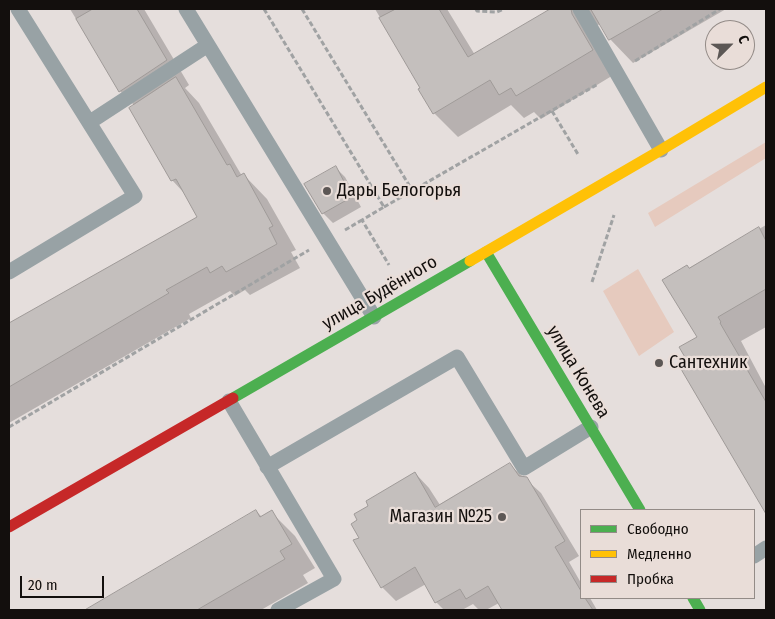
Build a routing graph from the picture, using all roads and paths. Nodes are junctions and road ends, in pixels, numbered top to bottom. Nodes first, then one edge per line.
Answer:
1 (18, 9) edge
2 (186, 9) edge
3 (264, 9) edge
4 (302, 9) edge
5 (476, 9) edge
6 (504, 9) edge
7 (580, 9) edge
8 (720, 9) edge
9 (208, 45) junction
10 (616, 73) junction
11 (766, 87) edge
12 (552, 111) junction
13 (90, 122) junction
14 (661, 150) junction
15 (579, 156) dead end
16 (412, 190) junction
17 (384, 207) junction
18 (614, 215) dead end
19 (327, 240) junction
20 (486, 252) junction
21 (389, 265) dead end
22 (9, 272) edge
23 (592, 282) dead end
24 (374, 317) junction
25 (229, 401) junction
26 (9, 427) edge
27 (591, 427) junction
28 (267, 467) junction
29 (639, 509) edge
30 (9, 527) edge
31 (766, 548) edge
32 (755, 555) edge
33 (694, 599) edge
34 (278, 610) edge
35 (700, 610) edge

1 - 13 lane
2 - 9 lane
3 - 17 path
4 - 16 path
5 - 6 path
7 - 10 lane
8 - 10 path
9 - 13 lane
9 - 19 lane
10 - 12 path
10 - 14 lane
11 - 14 street, улица Будённого
12 - 15 path
12 - 16 path
13 - 22 lane
14 - 20 street, улица Будённого
16 - 17 path
17 - 21 path
18 - 23 path
19 - 24 lane
19 - 26 path
20 - 24 street, улица Будённого
20 - 27 street, улица Конева
24 - 25 street, улица Будённого
25 - 28 lane
25 - 30 street, улица Будённого
27 - 28 lane
27 - 29 street, улица Конева
28 - 34 lane
31 - 32 lane
33 - 35 street

